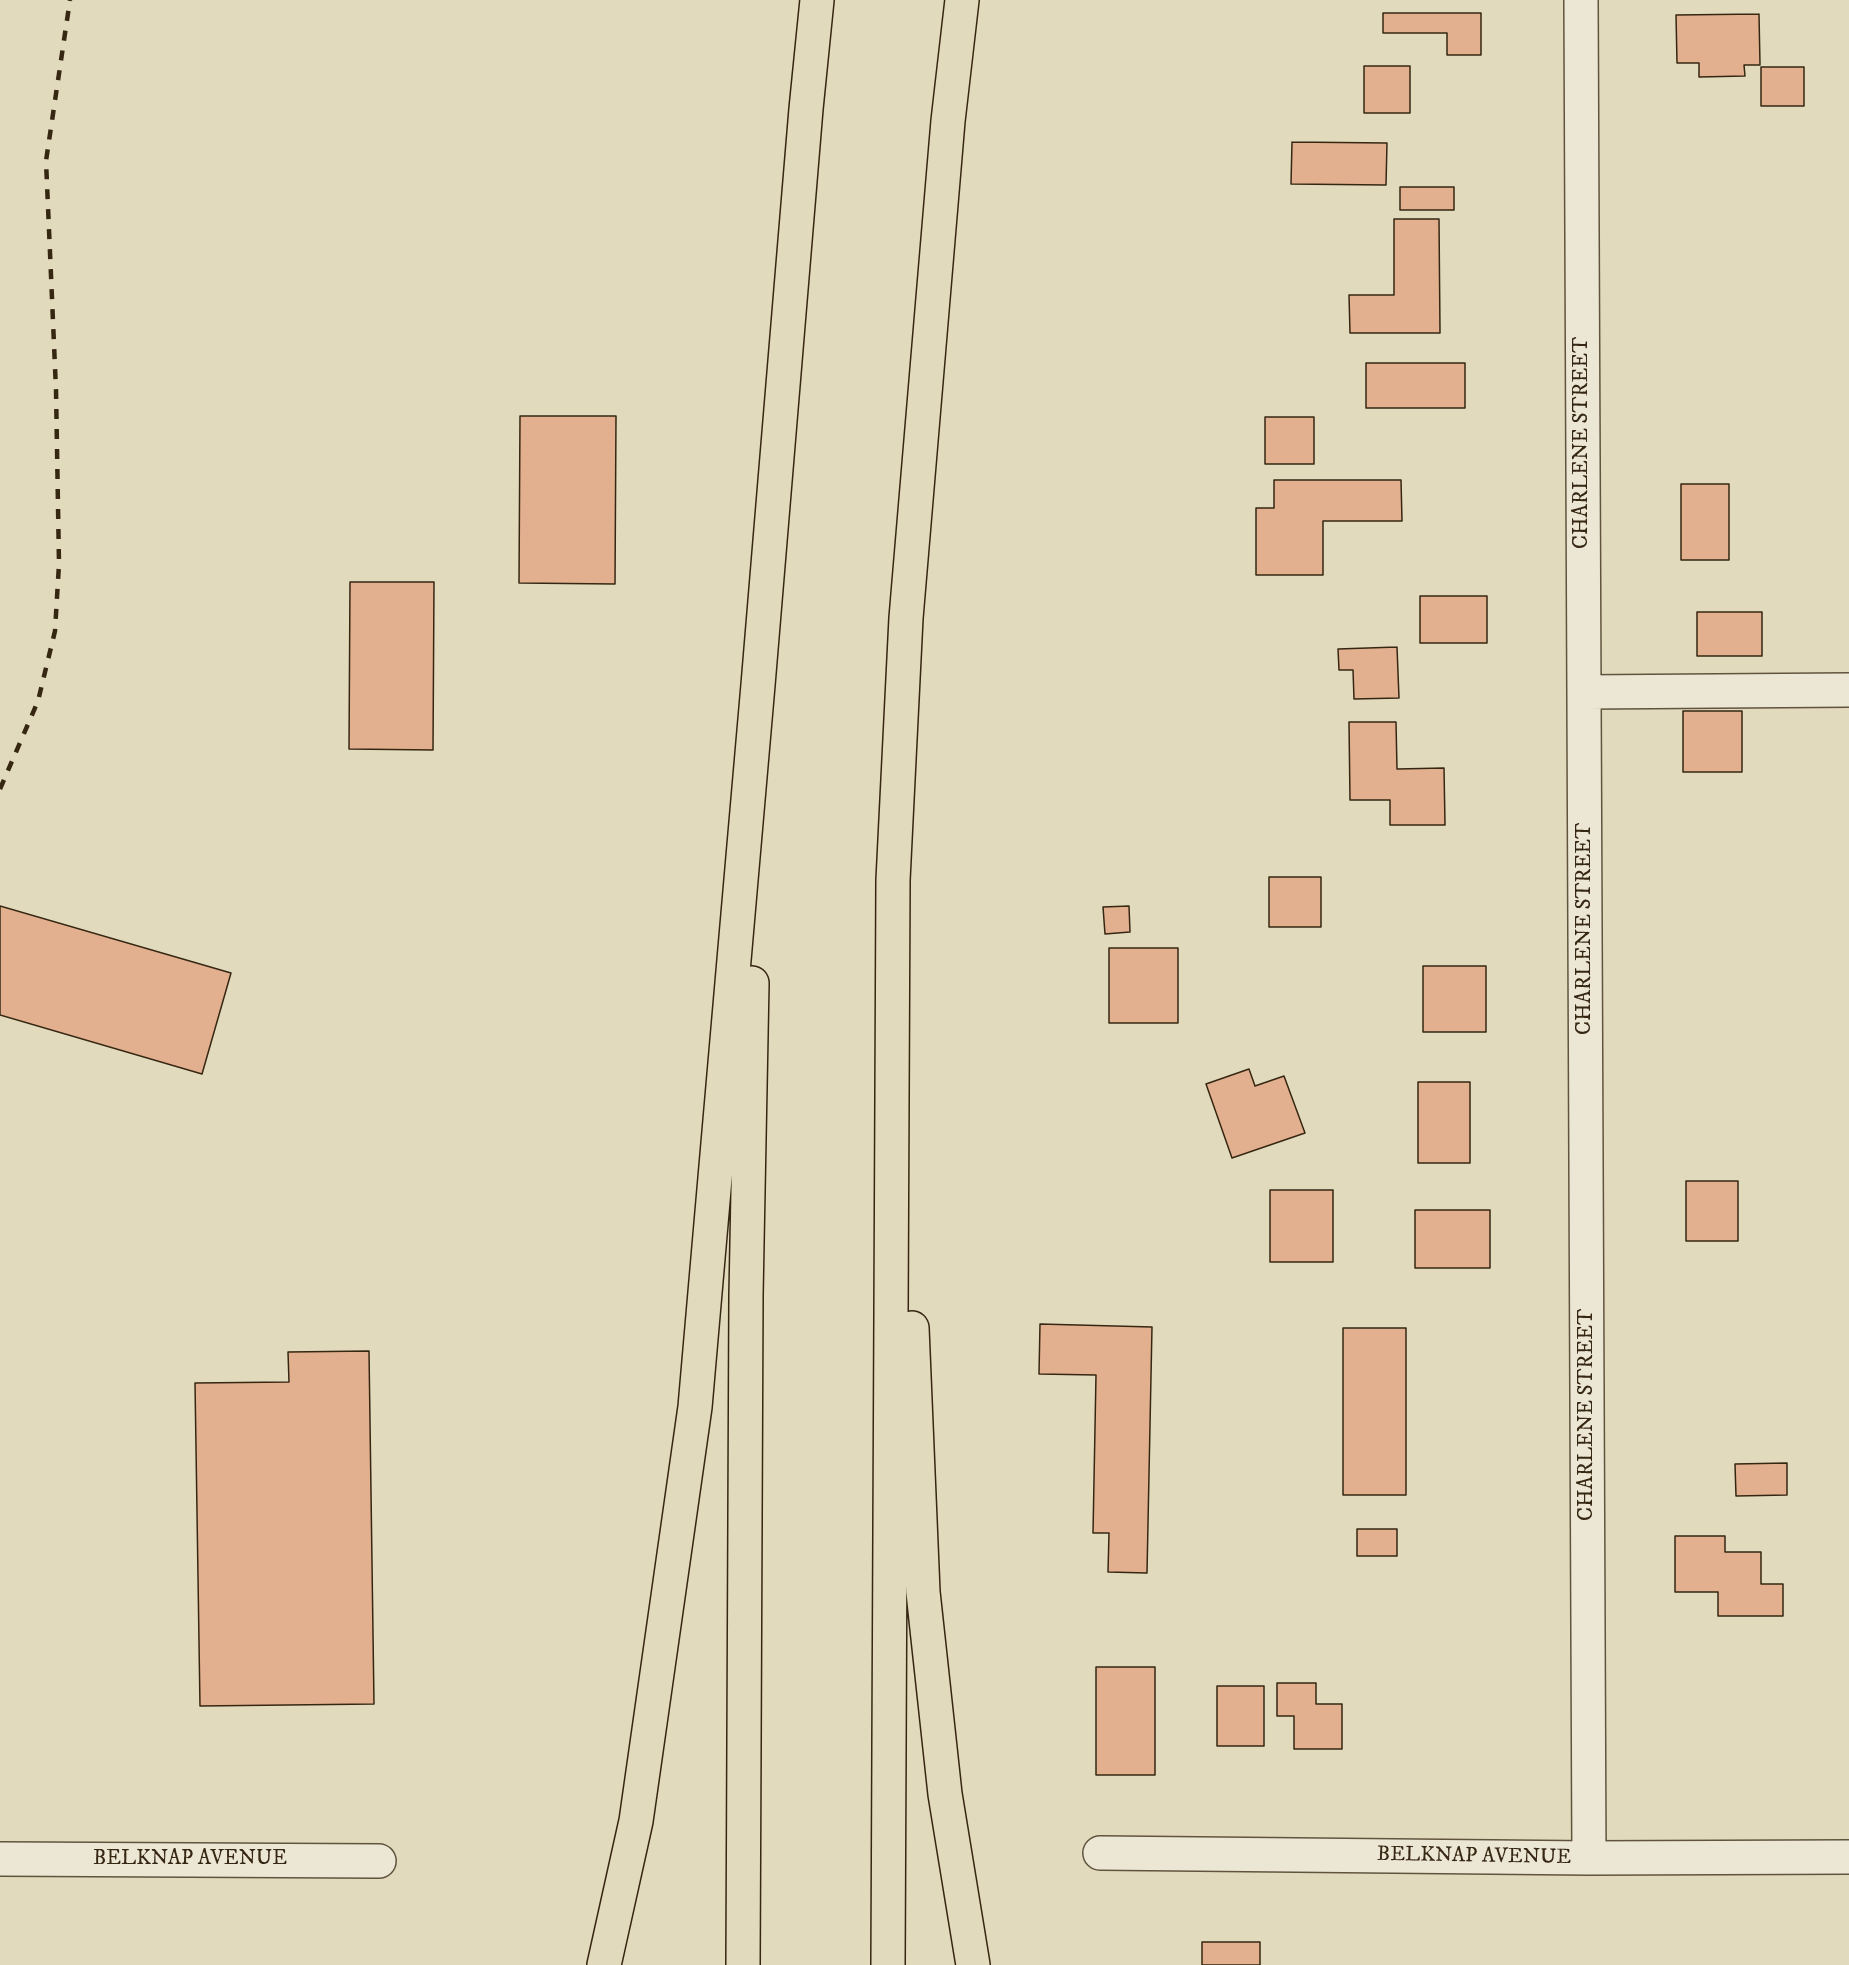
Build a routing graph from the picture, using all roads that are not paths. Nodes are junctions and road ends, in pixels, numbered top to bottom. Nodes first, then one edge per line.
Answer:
1 (817, 0) edge
2 (962, 0) edge
3 (1581, 0) edge
4 (758, 685) junction
5 (1849, 690) edge
6 (1585, 692) junction
7 (893, 880) junction
8 (1100, 1854) dead end
9 (1849, 1857) edge
10 (1589, 1858) junction
11 (0, 1859) edge
12 (379, 1861) dead end
13 (604, 1965) edge
14 (743, 1965) edge
15 (888, 1965) edge
16 (973, 1965) edge

1 - 4 highway
2 - 7 highway
3 - 6 street, CHARLENE STREET
4 - 13 highway
4 - 14 highway
5 - 6 street
6 - 10 street, CHARLENE STREET
7 - 15 highway
7 - 16 highway
8 - 10 street, BELKNAP AVENUE
9 - 10 street, BELKNAP AVENUE
11 - 12 street, BELKNAP AVENUE

